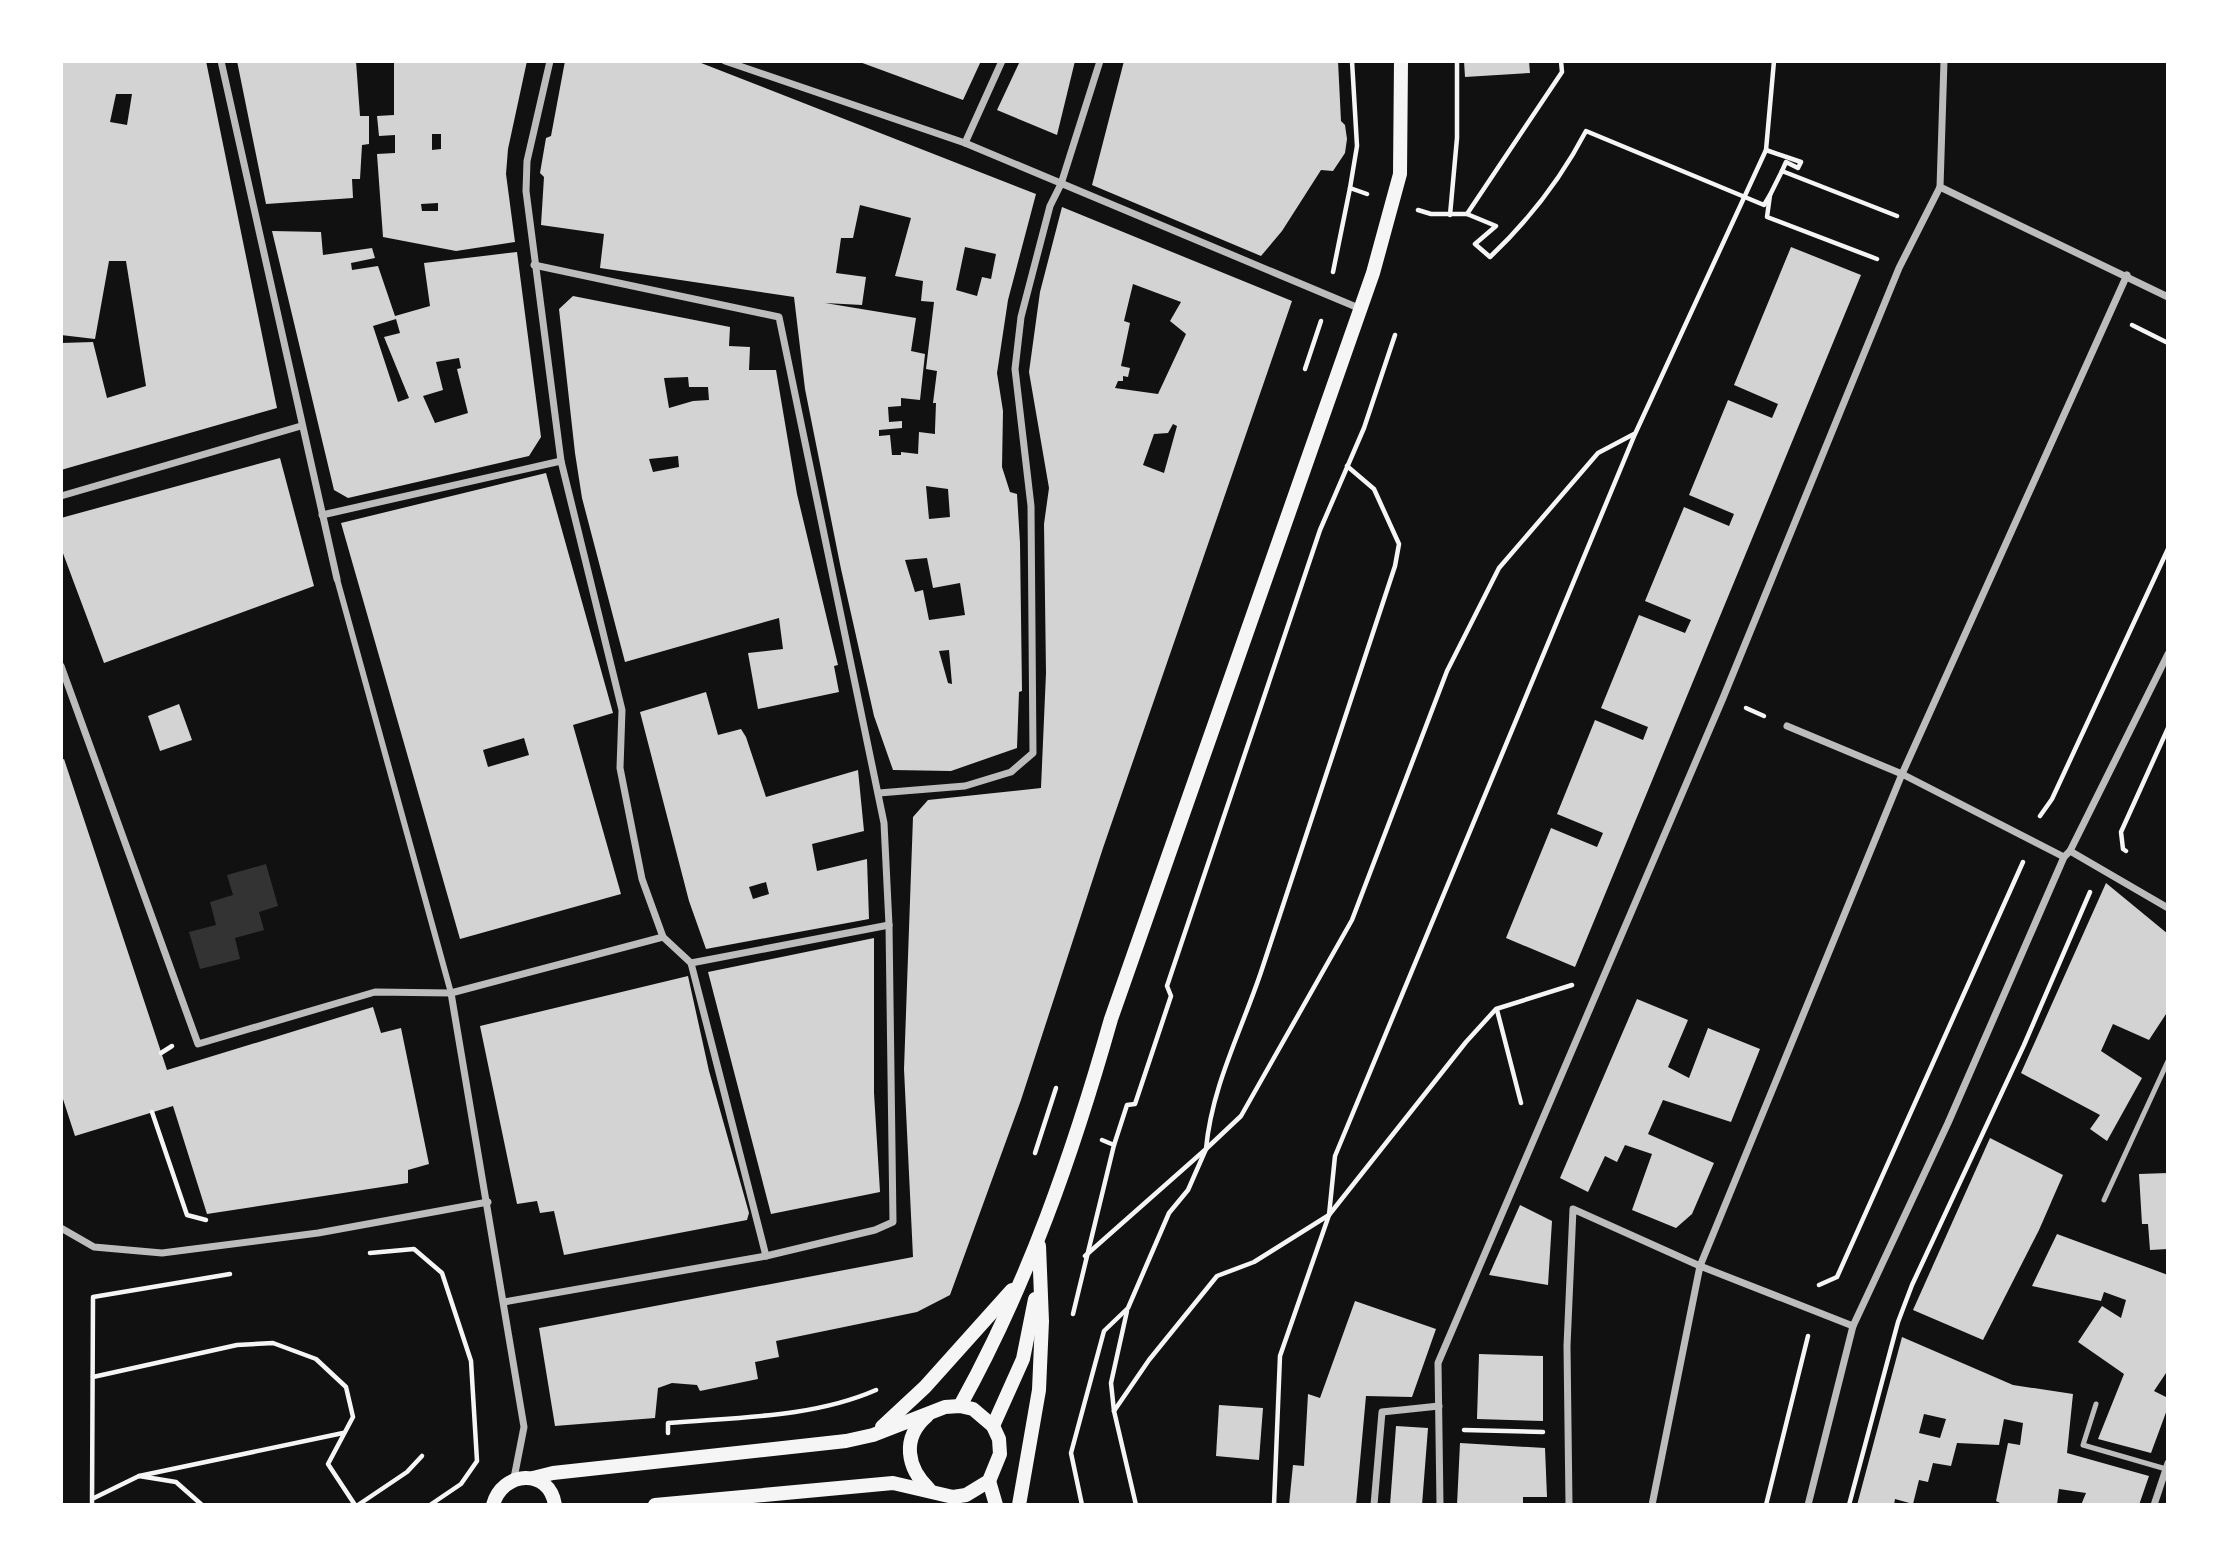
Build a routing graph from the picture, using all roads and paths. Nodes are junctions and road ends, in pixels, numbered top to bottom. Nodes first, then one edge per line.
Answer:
1 (221, 61) edge
2 (550, 61) edge
3 (725, 61) edge
4 (1002, 61) edge
5 (1100, 61) edge
6 (1352, 61) edge
7 (1401, 61) edge
8 (1457, 61) edge
9 (1562, 61) edge
10 (1774, 61) edge
11 (1944, 61) edge
12 (965, 142) junction
13 (1766, 150) junction
14 (1782, 171) junction
15 (1061, 184) junction
16 (1940, 187) junction
17 (1350, 188) junction
18 (1770, 195) junction
19 (1393, 202) junction
20 (1467, 214) junction
21 (1450, 215) junction
22 (1921, 225) junction
23 (534, 265) junction
24 (1899, 268) junction
25 (2127, 275) junction
26 (1329, 297) junction
27 (2168, 297) edge
28 (1361, 310) junction
29 (1395, 335) dead end
30 (1303, 373) dead end
31 (301, 426) junction
32 (1635, 434) junction
33 (561, 461) junction
34 (1347, 466) junction
35 (61, 496) edge
36 (322, 515) junction
37 (2168, 549) edge
38 (337, 579) joint
39 (2168, 654) edge
40 (61, 666) edge
41 (1723, 698) junction
42 (1787, 726) joint
43 (2168, 728) edge
44 (1902, 774) junction
45 (880, 793) junction
46 (2036, 820) dead end
47 (2067, 854) junction
48 (2134, 856) dead end
49 (2025, 857) dead end
50 (2095, 880) dead end
51 (2168, 908) edge
52 (889, 925) junction
53 (663, 937) junction
54 (691, 963) junction
55 (1602, 983) junction
56 (451, 993) junction
57 (1496, 1009) junction
58 (2168, 1061) edge
59 (1059, 1081) dead end
60 (1522, 1106) dead end
61 (152, 1112) dead end
62 (1045, 1118) junction
63 (1079, 1130) junction
64 (1114, 1145) junction
65 (1206, 1149) junction
66 (1034, 1155) dead end
67 (2104, 1200) dead end
68 (488, 1202) junction
69 (1329, 1215) junction
70 (61, 1228) edge
71 (1039, 1242) junction
72 (227, 1244) junction
73 (363, 1254) dead end
74 (765, 1256) junction
75 (1085, 1256) junction
76 (1700, 1266) junction
77 (243, 1272) dead end
78 (230, 1274) junction
79 (1039, 1276) junction
80 (1020, 1281) junction
81 (1815, 1287) dead end
82 (504, 1303) junction
83 (1128, 1308) junction
84 (1072, 1321) dead end
85 (1853, 1326) junction
86 (1809, 1332) dead end
87 (93, 1377) junction
88 (879, 1389) dead end
89 (2096, 1404) dead end
90 (960, 1406) junction
91 (1439, 1406) junction
92 (1114, 1411) junction
93 (931, 1413) junction
94 (993, 1426) junction
95 (1439, 1429) junction
96 (344, 1433) junction
97 (1568, 1433) junction
98 (873, 1435) junction
99 (1061, 1451) dead end
100 (1071, 1452) junction
101 (422, 1456) dead end
102 (667, 1459) junction
103 (2167, 1466) edge
104 (139, 1476) junction
105 (514, 1478) junction
106 (533, 1478) junction
107 (989, 1481) junction
108 (929, 1489) junction
109 (94, 1498) junction
110 (954, 1501) edge
111 (92, 1505) edge
112 (202, 1505) edge
113 (356, 1505) edge
114 (430, 1505) edge
115 (492, 1505) edge
116 (555, 1505) edge
117 (655, 1505) edge
118 (996, 1505) edge
119 (1019, 1505) edge
120 (1082, 1505) edge
121 (1136, 1505) edge
122 (1274, 1505) edge
123 (1374, 1505) edge
124 (1440, 1505) edge
125 (1569, 1505) edge
126 (1652, 1505) edge
127 (1766, 1505) edge
128 (1808, 1505) edge
129 (1849, 1505) edge
130 (2154, 1505) edge

1 - 31 street
2 - 23 street
3 - 12 street
4 - 12 street
5 - 15 street
6 - 17 path
7 - 19 main road
8 - 21 path
9 - 20 path
10 - 13 path
11 - 16 street
12 - 15 street
13 - 14 path
13 - 32 path
14 - 18 path
14 - 22 path
15 - 26 street
15 - 45 street
16 - 22 street
16 - 25 street
17 - 19 path
17 - 26 path
18 - 20 path
18 - 24 path
19 - 21 path
19 - 28 main road
20 - 21 path
22 - 24 street
23 - 33 street
23 - 45 street
24 - 41 street
25 - 27 street
25 - 44 street
26 - 28 street
26 - 30 path
28 - 63 main road
29 - 34 path
31 - 35 street
31 - 36 street
32 - 65 path
32 - 69 path
33 - 36 street
33 - 53 street
34 - 64 path
34 - 65 path
36 - 38 street
37 - 46 path
38 - 56 street
39 - 47 street
40 - 56 street
41 - 42 path
41 - 55 street
42 - 44 street
43 - 48 path
44 - 47 street
44 - 76 street
45 - 52 street
47 - 51 street
47 - 85 street
49 - 81 path
50 - 129 path
52 - 54 street
52 - 74 street
53 - 54 street
53 - 56 street
54 - 74 street
55 - 57 path
55 - 91 street
56 - 68 street
57 - 60 path
57 - 69 path
58 - 67 lane
59 - 62 path
61 - 72 path
62 - 63 path
62 - 66 path
63 - 64 path
63 - 71 main road
64 - 75 path
65 - 75 path
65 - 83 path
68 - 72 street
68 - 82 street
69 - 92 path
69 - 122 path
70 - 72 street
71 - 79 main road
71 - 80 main road
72 - 78 path
73 - 114 path
74 - 82 street
75 - 84 path
76 - 85 street
76 - 97 street
76 - 126 street
77 - 78 path
78 - 87 path
79 - 94 main road
79 - 119 main road
80 - 90 main road
80 - 98 main road
82 - 105 street
83 - 92 path
83 - 100 path
85 - 128 street
86 - 127 path
87 - 96 path
87 - 109 path
88 - 102 path
89 - 103 lane
90 - 93 main road
90 - 94 main road
91 - 95 street
91 - 123 street
92 - 121 path
93 - 98 main road
93 - 108 main road
94 - 107 main road
95 - 97 path
95 - 124 street
96 - 104 path
96 - 113 path
97 - 125 street
98 - 102 main road
99 - 100 path
100 - 120 path
101 - 113 path
102 - 106 main road
103 - 130 street
104 - 109 path
104 - 112 path
105 - 106 main road
105 - 115 main road
106 - 116 main road
107 - 110 main road
107 - 118 main road
108 - 110 main road
108 - 117 main road
109 - 111 path

